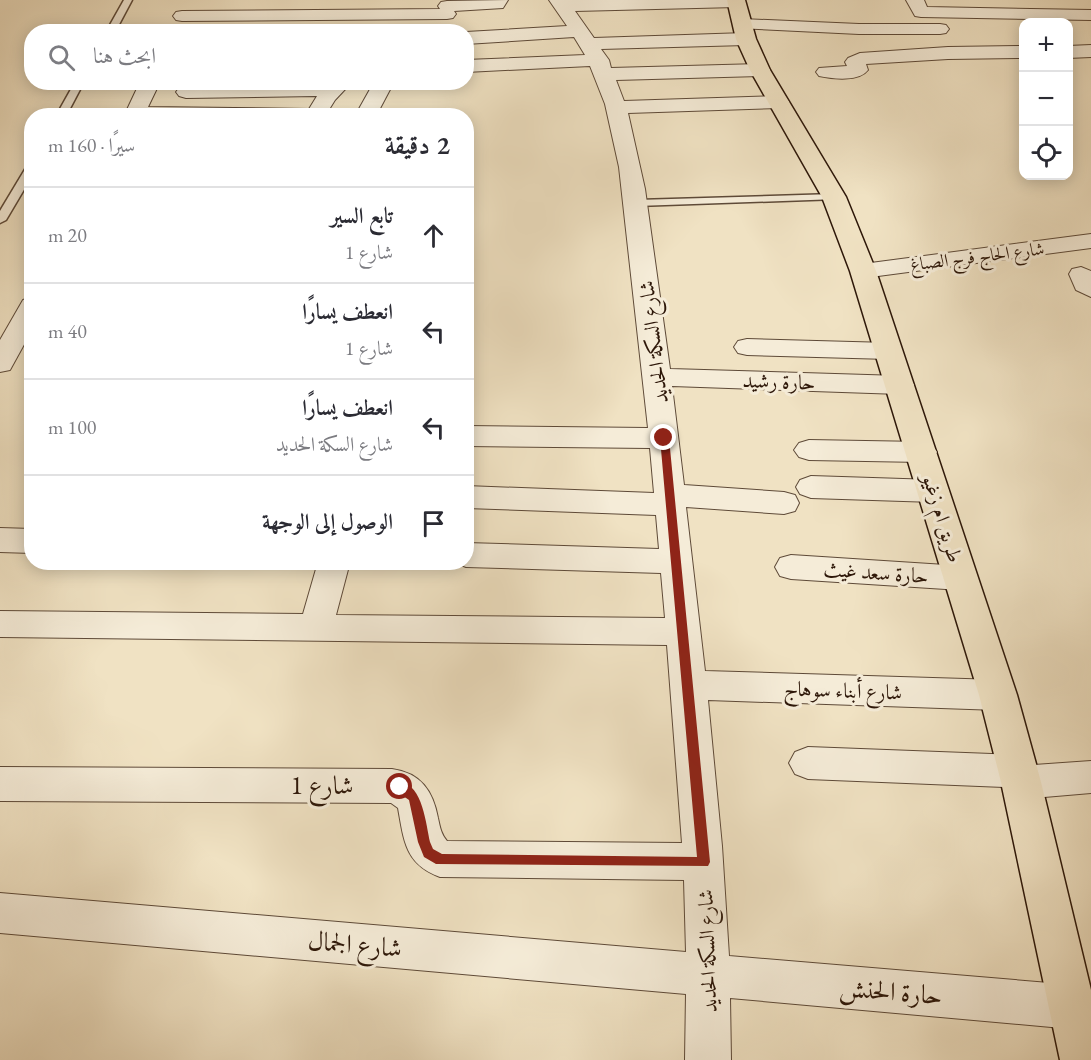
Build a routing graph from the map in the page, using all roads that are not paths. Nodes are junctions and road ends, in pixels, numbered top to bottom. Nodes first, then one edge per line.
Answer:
1 (128, 0) edge
2 (499, 0) edge
3 (560, 3) edge
4 (368, 7) edge
5 (447, 11) edge
6 (927, 13) edge
7 (979, 13) edge
8 (309, 15) edge
9 (1091, 15) edge
10 (182, 16) edge
11 (244, 16) edge
12 (740, 16) edge
13 (114, 24) edge
14 (430, 24) edge
15 (458, 24) edge
16 (474, 39) edge
17 (1091, 51) edge
18 (594, 52) junction
19 (1019, 52) edge
20 (1073, 52) edge
21 (948, 53) junction
22 (474, 65) edge
23 (760, 70) junction
24 (826, 72) dead end
25 (76, 90) edge
26 (146, 90) edge
27 (334, 90) edge
28 (380, 90) edge
29 (779, 102) junction
30 (616, 106) junction
31 (65, 108) edge
32 (138, 108) edge
33 (321, 108) edge
34 (369, 108) edge
35 (24, 180) edge
36 (834, 197) junction
37 (637, 203) junction
38 (0, 220) edge
39 (1091, 241) edge
40 (863, 271) junction
41 (24, 320) edge
42 (747, 347) dead end
43 (889, 351) junction
44 (0, 363) edge
45 (658, 377) junction
46 (900, 385) junction
47 (474, 436) edge
48 (664, 438) junction
49 (809, 450) dead end
50 (922, 452) junction
51 (811, 486) dead end
52 (934, 491) junction
53 (474, 497) edge
54 (670, 500) junction
55 (784, 502) dead end
56 (0, 540) edge
57 (24, 541) edge
58 (474, 555) edge
59 (676, 562) junction
60 (791, 567) dead end
61 (332, 570) edge
62 (961, 578) junction
63 (0, 624) edge
64 (316, 628) junction
65 (683, 632) junction
66 (688, 685) junction
67 (998, 695) junction
68 (808, 763) dead end
69 (1020, 777) junction
70 (1091, 777) edge
71 (0, 784) edge
72 (703, 862) junction
73 (0, 913) edge
74 (710, 975) junction
75 (1081, 1031) edge
76 (708, 1060) edge

1 - 13 lane
2 - 5 street
3 - 12 street
3 - 18 street, شارع السكة الحديد
4 - 5 street
4 - 8 street
5 - 14 street
5 - 15 street
6 - 7 street
6 - 12 street
6 - 21 street
7 - 9 street
8 - 11 street
10 - 11 street
12 - 18 street
12 - 23 main road, طريق ام زغيو
16 - 18 street
17 - 20 street
18 - 22 street
18 - 23 street
18 - 30 street, شارع السكة الحديد
19 - 21 street
21 - 24 street
23 - 29 main road, طريق ام زغيو
25 - 31 lane
26 - 32 street
27 - 33 street
28 - 34 street
29 - 30 street
29 - 36 main road, طريق ام زغيو
30 - 37 street, شارع السكة الحديد
35 - 38 lane
36 - 37 lane
36 - 40 main road, طريق ام زغيو
37 - 45 street, شارع السكة الحديد
39 - 40 street, شارع الحاج فرج الصباغ
40 - 43 main road, طريق ام زغيو
41 - 44 street
42 - 43 street
43 - 46 main road, طريق ام زغيو
45 - 46 street, حارة رشيد
45 - 48 street, شارع السكة الحديد
46 - 50 main road, طريق ام زغيو
47 - 48 street
48 - 54 street, شارع السكة الحديد
49 - 50 street
50 - 52 main road, طريق ام زغيو
51 - 52 street
52 - 62 main road, طريق ام زغيو
53 - 54 street
54 - 55 street
54 - 59 street, شارع السكة الحديد
56 - 57 street
58 - 59 street
59 - 65 street, شارع السكة الحديد
60 - 62 street, حارة سعد غيث
61 - 64 street
62 - 67 main road, طريق ام زغيو
63 - 64 street
64 - 65 street
65 - 66 street, شارع السكة الحديد
66 - 67 street, شارع أبناء سوهاج
66 - 72 street, شارع السكة الحديد
67 - 69 main road, طريق ام زغيو
68 - 69 street
69 - 70 street
69 - 75 main road, طريق ام زغيو
71 - 72 street, شارع 1
72 - 74 street, شارع السكة الحديد
73 - 74 street, شارع الجمال
74 - 75 street, حارة الحنش
74 - 76 street, شارع السكة الحديد

